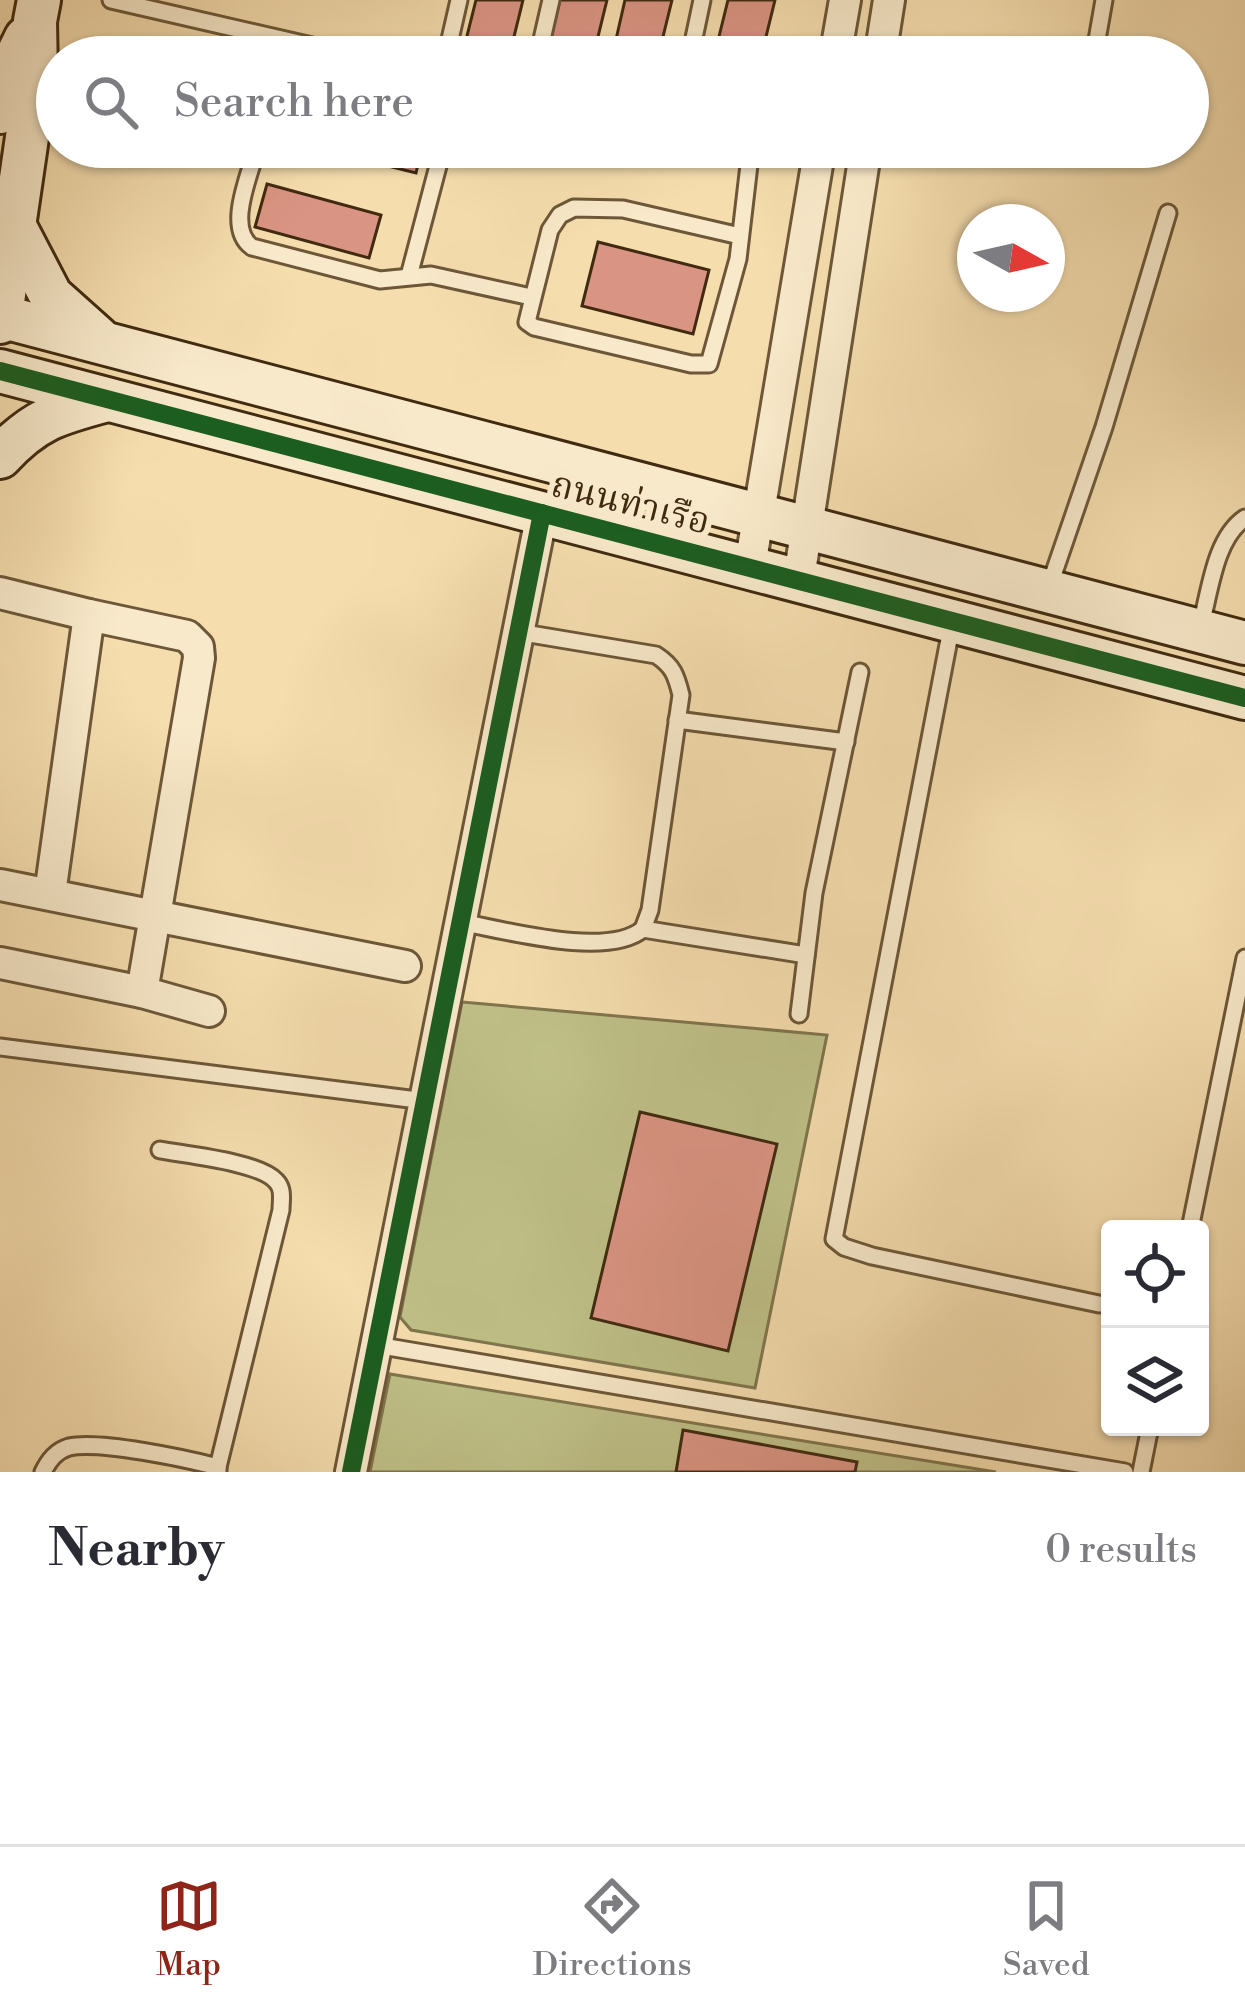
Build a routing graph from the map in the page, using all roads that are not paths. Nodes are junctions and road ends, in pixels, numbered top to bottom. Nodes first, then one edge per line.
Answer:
1 (459, 0) edge
2 (551, 0) edge
3 (702, 0) edge
4 (845, 0) edge
5 (889, 0) edge
6 (1104, 0) edge
7 (122, 2) edge
8 (37, 10) edge
9 (239, 36) edge
10 (451, 36) edge
11 (543, 36) edge
12 (694, 36) edge
13 (839, 36) edge
14 (883, 36) edge
15 (1098, 36) edge
16 (36, 76) edge
17 (0, 112) edge
18 (251, 168) edge
19 (437, 168) edge
20 (748, 168) edge
21 (817, 168) edge
22 (863, 168) edge
23 (1168, 213) dead end
24 (14, 225) junction
25 (740, 236) junction
26 (409, 276) junction
27 (530, 297) junction
28 (0, 318) edge
29 (105, 345) junction
30 (0, 370) edge
31 (108, 400) junction
32 (0, 457) edge
33 (542, 514) junction
34 (759, 518) junction
35 (1245, 518) edge
36 (806, 530) junction
37 (750, 566) junction
38 (799, 578) junction
39 (1048, 592) junction
40 (0, 593) edge
41 (89, 615) junction
42 (952, 621) junction
43 (1199, 631) junction
44 (518, 632) junction
45 (1245, 643) edge
46 (860, 672) dead end
47 (1245, 698) edge
48 (677, 720) junction
49 (846, 742) junction
50 (0, 885) edge
51 (50, 893) junction
52 (157, 914) junction
53 (460, 922) junction
54 (643, 928) junction
55 (806, 955) junction
56 (1245, 958) edge
57 (0, 963) edge
58 (405, 966) dead end
59 (142, 992) junction
60 (209, 1011) dead end
61 (799, 1014) dead end
62 (0, 1047) edge
63 (425, 1101) junction
64 (160, 1150) dead end
65 (1192, 1220) edge
66 (1099, 1304) dead end
67 (376, 1345) junction
68 (1148, 1436) edge
69 (218, 1470) edge
70 (43, 1472) edge
71 (351, 1472) edge
72 (1125, 1472) edge
73 (1141, 1472) edge

1 - 10 lane
2 - 11 lane
3 - 12 lane
4 - 13 street
5 - 14 street
6 - 15 lane
7 - 9 lane
8 - 17 street
16 - 24 street
18 - 26 lane
19 - 26 lane
20 - 25 lane
21 - 34 street
22 - 36 street
23 - 39 lane
24 - 28 street
24 - 29 street
25 - 27 lane
25 - 27 lane
26 - 27 lane
28 - 29 street, ถนนท่าเรือ
29 - 34 street, ถนนท่าเรือ
30 - 31 street, ถนนท่าเรือ
31 - 32 street
31 - 33 street, ถนนท่าเรือ
33 - 37 street, ถนนท่าเรือ
33 - 44 street
34 - 36 street, ถนนท่าเรือ
34 - 37 street
35 - 43 lane
36 - 38 street
36 - 39 street, ถนนท่าเรือ
37 - 38 street, ถนนท่าเรือ
38 - 42 street, ถนนท่าเรือ
39 - 43 street, ถนนท่าเรือ
40 - 41 street
41 - 51 street
41 - 52 street
42 - 47 street, ถนนท่าเรือ
42 - 66 lane
43 - 45 street, ถนนท่าเรือ
44 - 48 lane
44 - 53 street
46 - 49 lane
48 - 49 lane
48 - 54 lane
49 - 55 lane
50 - 51 street
51 - 52 street
52 - 58 street
52 - 59 street
53 - 54 lane
53 - 63 street
54 - 55 lane
55 - 61 lane
56 - 65 lane
57 - 59 street
59 - 60 street
62 - 63 lane
63 - 67 street
64 - 69 lane
67 - 71 street
67 - 72 lane
68 - 73 lane
69 - 70 lane

